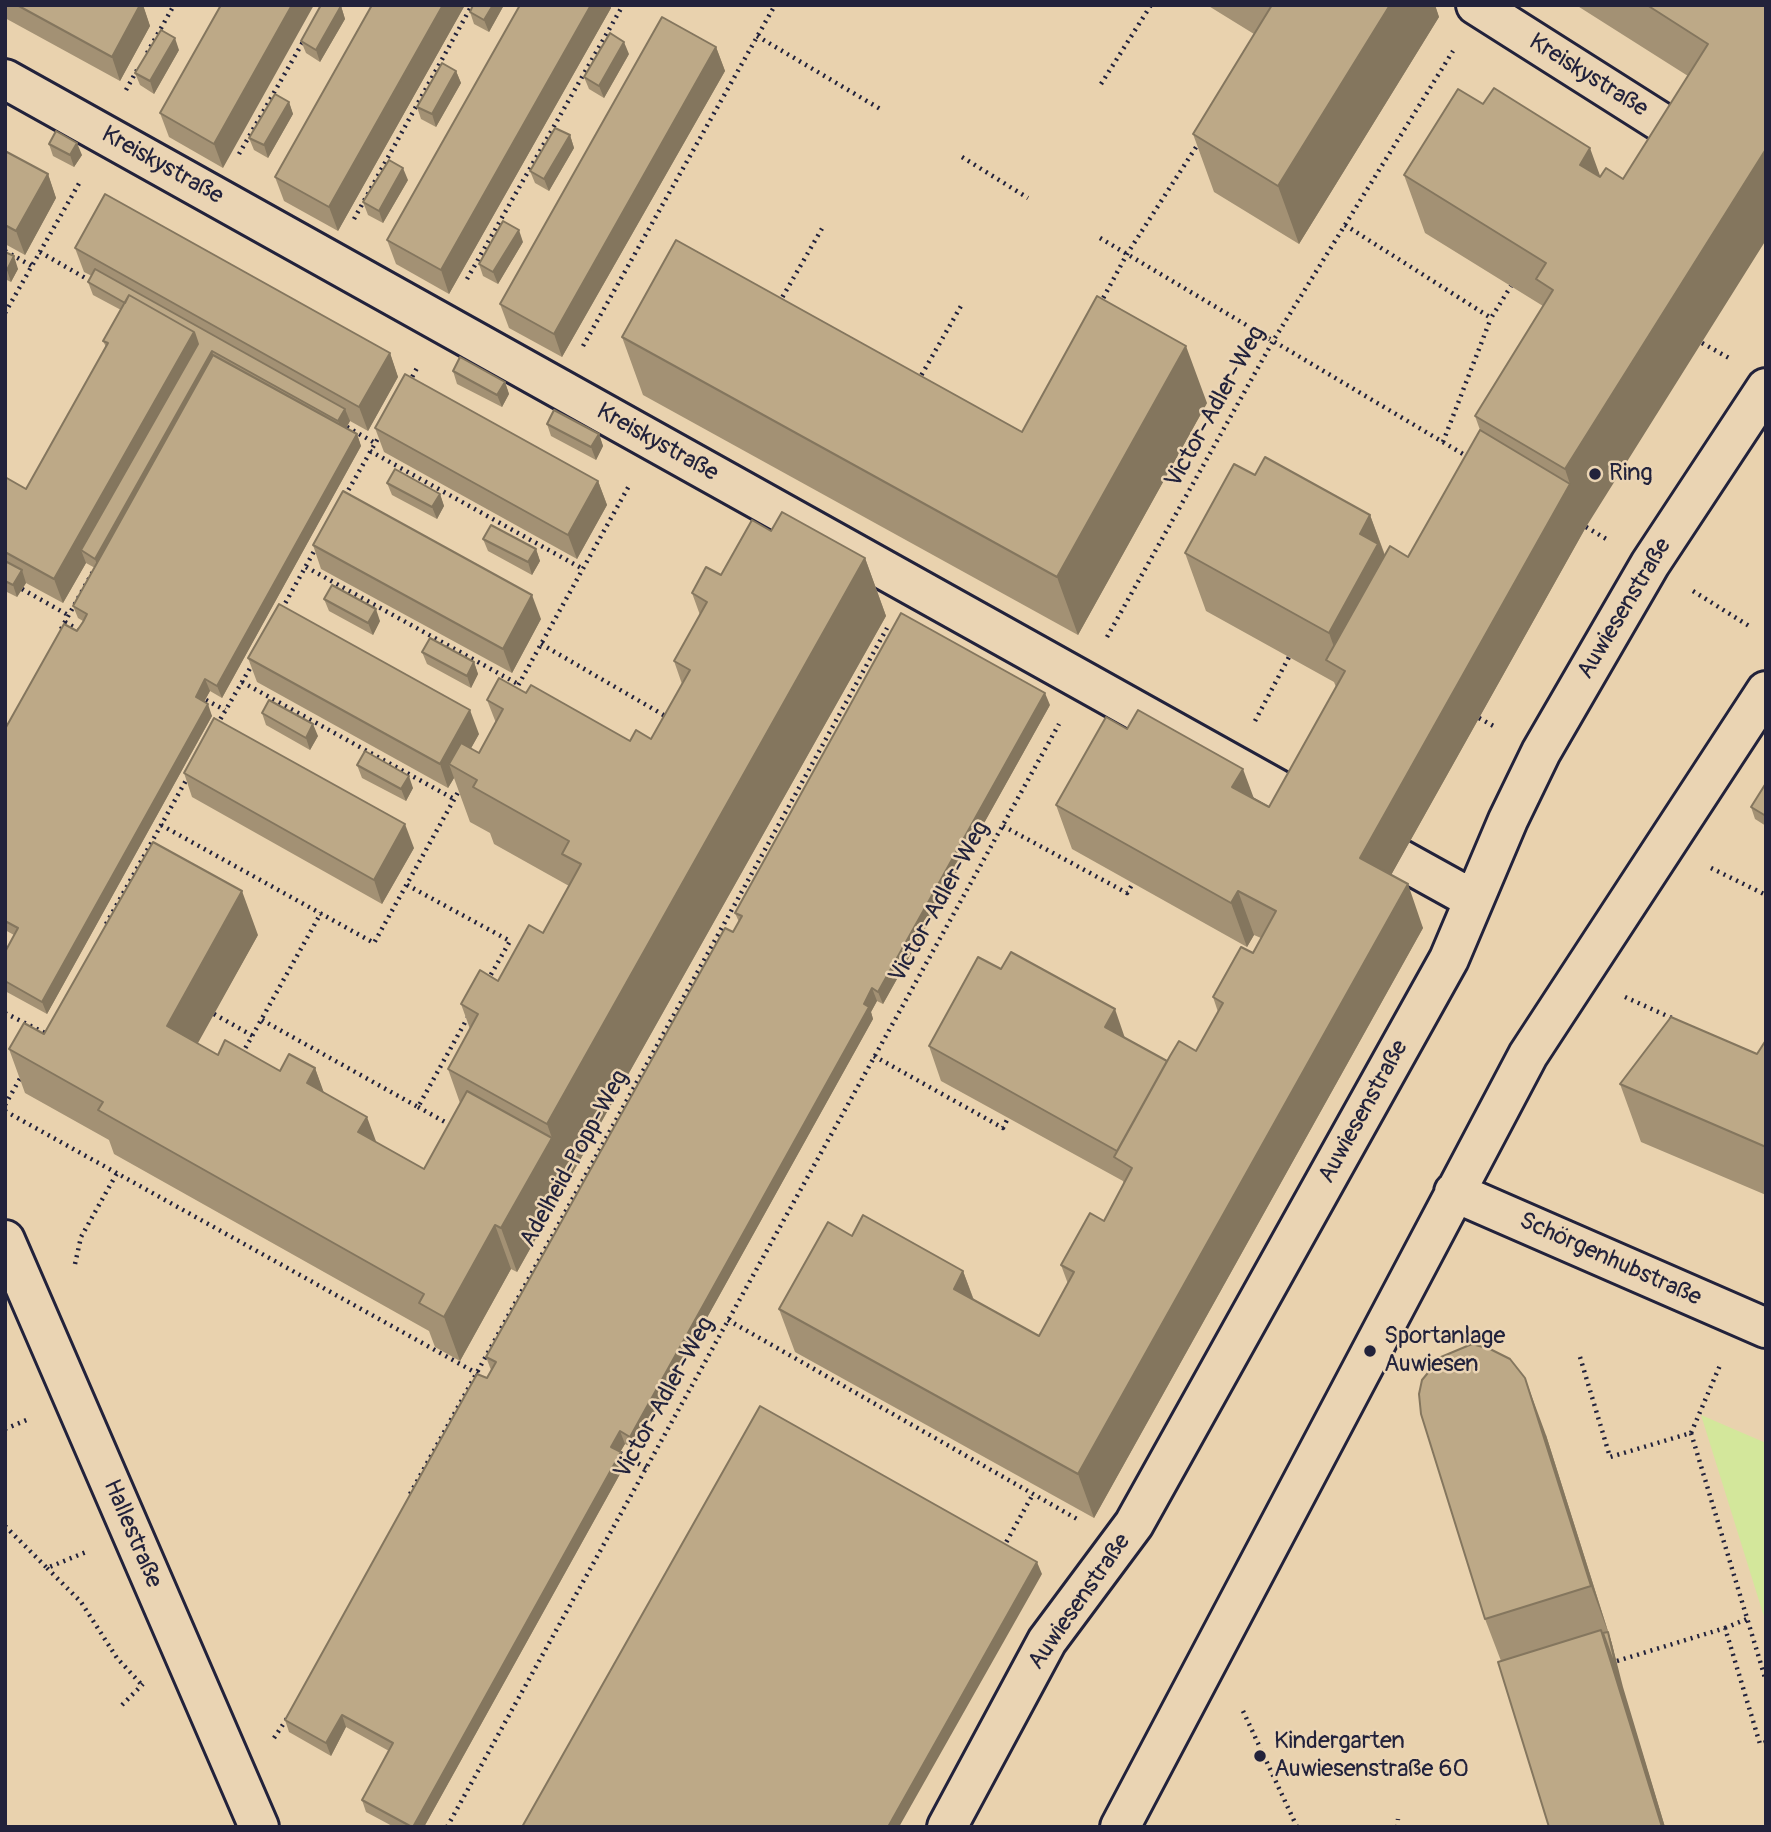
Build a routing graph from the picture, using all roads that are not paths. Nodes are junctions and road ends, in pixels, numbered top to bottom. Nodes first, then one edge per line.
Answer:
1 (1478, 6) edge
2 (5, 79) edge
3 (1700, 147) edge
4 (1766, 388) edge
5 (1766, 691) edge
6 (1309, 807) edge
7 (1400, 859) dead end
8 (1474, 900) junction
9 (1454, 1192) junction
10 (5, 1240) edge
11 (1753, 1323) edge
12 (259, 1827) edge
13 (947, 1827) edge
14 (1121, 1827) edge

1 - 3 street, Kreiskystraße
2 - 6 street, Kreiskystraße
4 - 8 street, Auwiesenstraße
5 - 9 street
7 - 8 street
8 - 13 street, Auwiesenstraße
9 - 11 street, Schörgenhubstraße
9 - 14 street
10 - 12 street, Hallestraße

